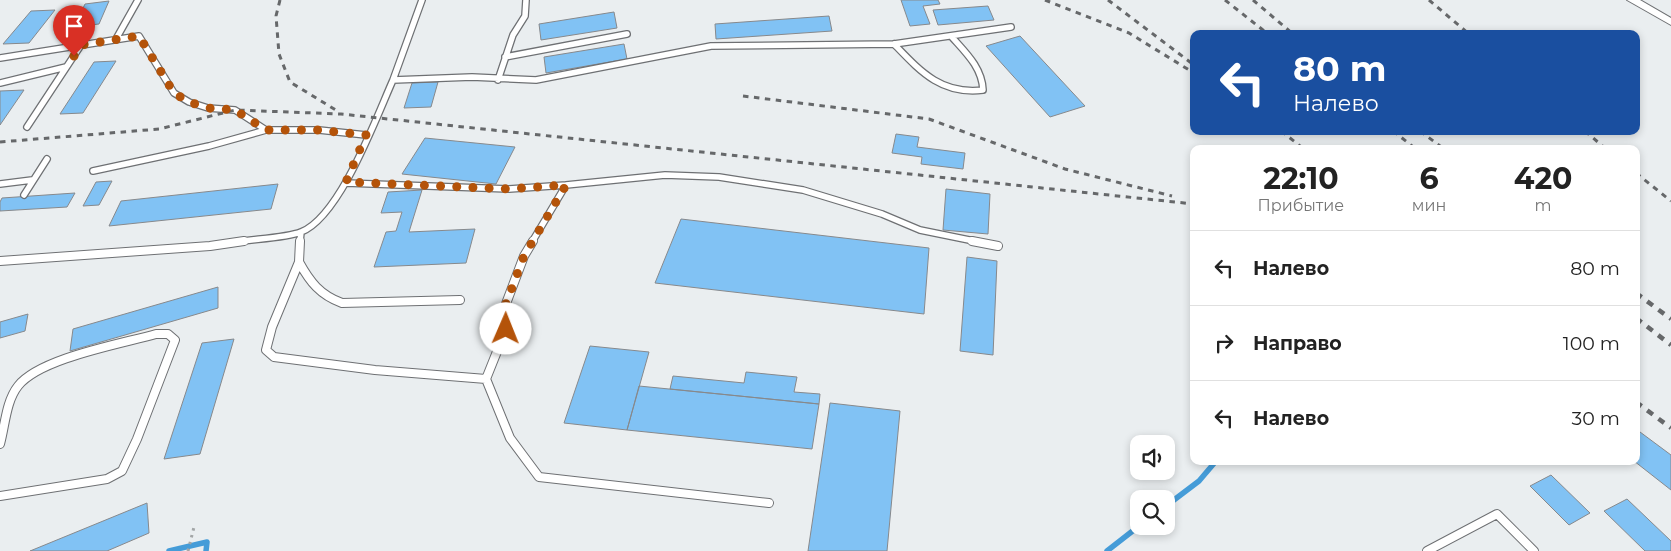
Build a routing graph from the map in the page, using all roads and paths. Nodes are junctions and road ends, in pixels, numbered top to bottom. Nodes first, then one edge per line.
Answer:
1 (138, 0) edge
2 (422, 0) edge
3 (526, 0) edge
4 (1632, 0) edge
5 (1671, 22) edge
6 (1011, 27) dead end
7 (628, 34) dead end
8 (951, 36) junction
9 (116, 39) junction
10 (894, 44) junction
11 (81, 45) junction
12 (506, 57) junction
13 (0, 58) edge
14 (66, 68) junction
15 (393, 80) junction
16 (498, 80) junction
17 (0, 83) edge
18 (27, 127) dead end
19 (266, 130) junction
20 (366, 135) junction
21 (47, 159) dead end
22 (93, 171) dead end
23 (32, 180) junction
24 (346, 182) junction
25 (0, 184) edge
26 (566, 185) junction
27 (24, 195) dead end
28 (302, 232) junction
29 (998, 246) dead end
30 (0, 261) edge
31 (299, 262) junction
32 (460, 300) dead end
33 (486, 379) junction
34 (0, 444) edge
35 (0, 496) edge
36 (770, 503) dead end
37 (194, 527) dead end
38 (188, 551) edge
39 (1427, 551) edge
40 (1534, 551) edge

1 - 9 lane
2 - 15 lane
3 - 12 lane
4 - 5 street
6 - 8 lane
7 - 12 lane
8 - 10 lane
8 - 10 lane
9 - 11 lane
9 - 19 lane
10 - 16 lane
11 - 13 lane
11 - 14 lane
12 - 16 lane
14 - 17 lane
14 - 18 lane
15 - 16 lane
15 - 20 lane
19 - 20 lane
19 - 22 lane
20 - 24 lane
21 - 23 lane
23 - 25 lane
23 - 27 lane
24 - 26 lane
24 - 28 lane
26 - 29 lane
26 - 33 lane
28 - 30 lane
28 - 31 lane
31 - 32 lane
31 - 33 lane
33 - 36 lane
34 - 35 lane
37 - 38 path
39 - 40 lane

